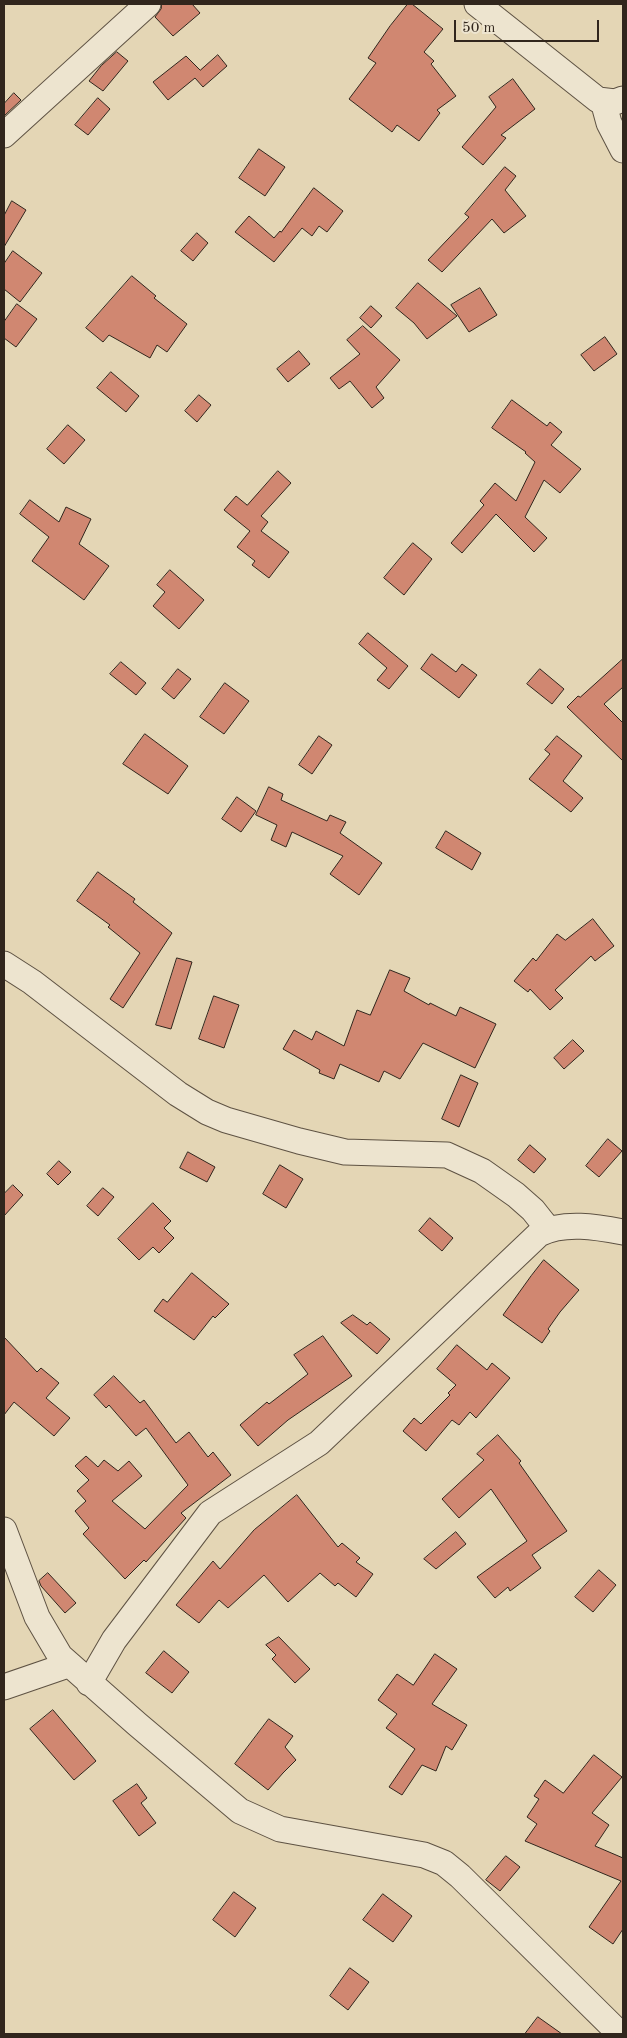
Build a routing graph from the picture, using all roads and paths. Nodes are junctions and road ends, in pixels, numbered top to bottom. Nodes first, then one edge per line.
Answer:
1 (148, 4) edge
2 (477, 4) edge
3 (613, 100) edge
4 (4, 134) edge
5 (623, 150) edge
6 (4, 964) edge
7 (548, 1229) junction
8 (623, 1232) edge
9 (4, 1530) edge
10 (68, 1665) junction
11 (89, 1683) junction
12 (4, 1687) edge
13 (620, 2034) edge

1 - 4 street
2 - 3 street
3 - 5 street
6 - 7 street
7 - 8 street
7 - 11 street
9 - 10 street
10 - 11 street
10 - 12 street
11 - 13 street

